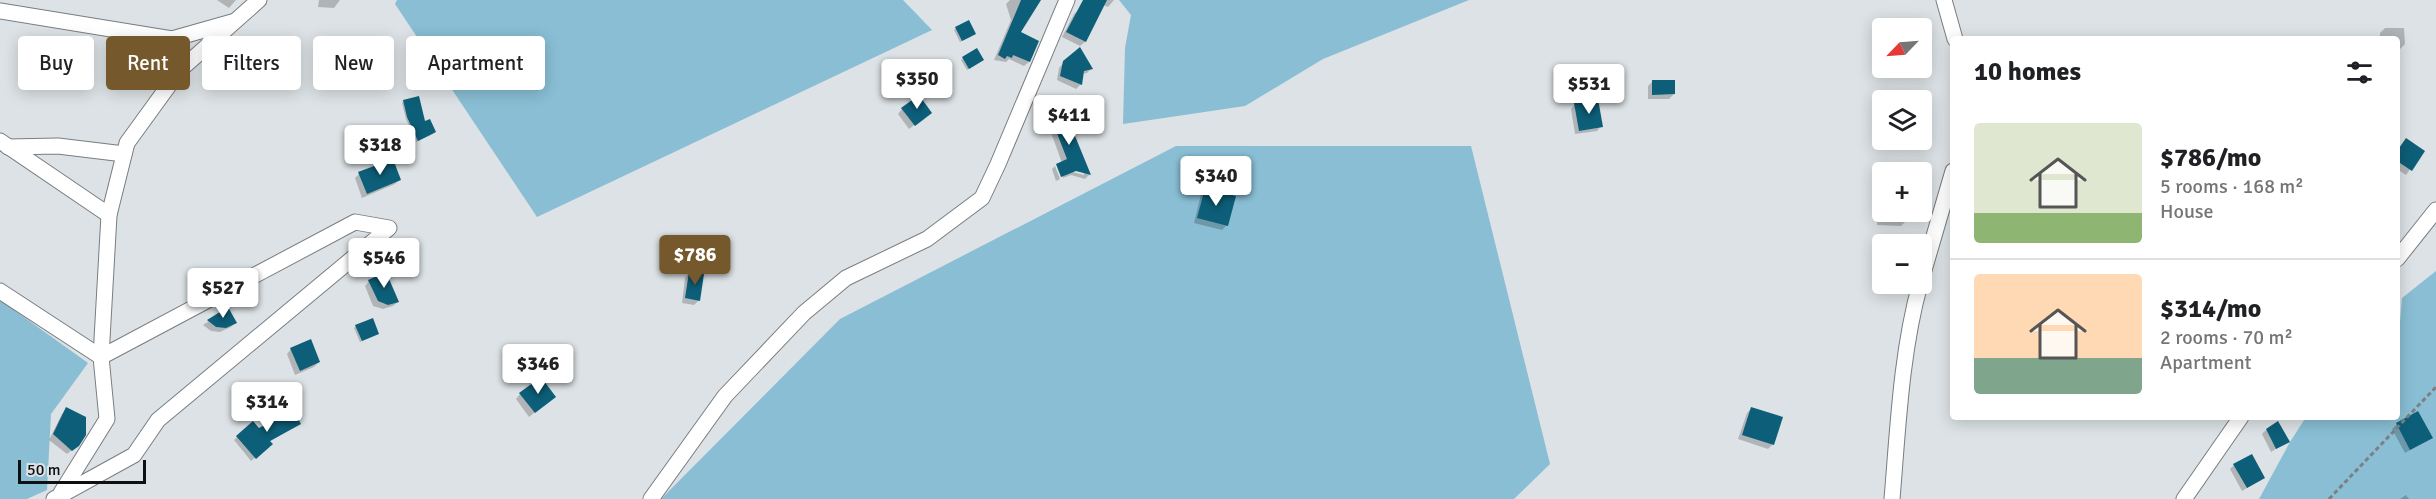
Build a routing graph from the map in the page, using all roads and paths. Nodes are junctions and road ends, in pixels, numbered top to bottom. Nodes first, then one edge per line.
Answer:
1 (259, 0) edge
2 (1067, 0) edge
3 (1944, 0) edge
4 (0, 11) edge
5 (237, 21) junction
6 (1954, 36) edge
7 (4, 144) edge
8 (124, 153) junction
9 (1950, 181) edge
10 (2436, 210) edge
11 (110, 215) junction
12 (1932, 243) edge
13 (2400, 254) edge
14 (0, 291) edge
15 (1917, 294) edge
16 (101, 357) junction
17 (2436, 387) edge
18 (2239, 420) edge
19 (56, 497) edge
20 (651, 499) edge
21 (1892, 499) edge
22 (2184, 499) edge
23 (2330, 499) edge

1 - 5 street
2 - 20 street
3 - 6 street
4 - 5 street
5 - 8 street
7 - 8 street
7 - 11 street
8 - 11 street
9 - 12 street
10 - 13 street
11 - 16 street
14 - 16 street
15 - 21 street
16 - 19 street
16 - 19 street
17 - 23 path
18 - 22 street

